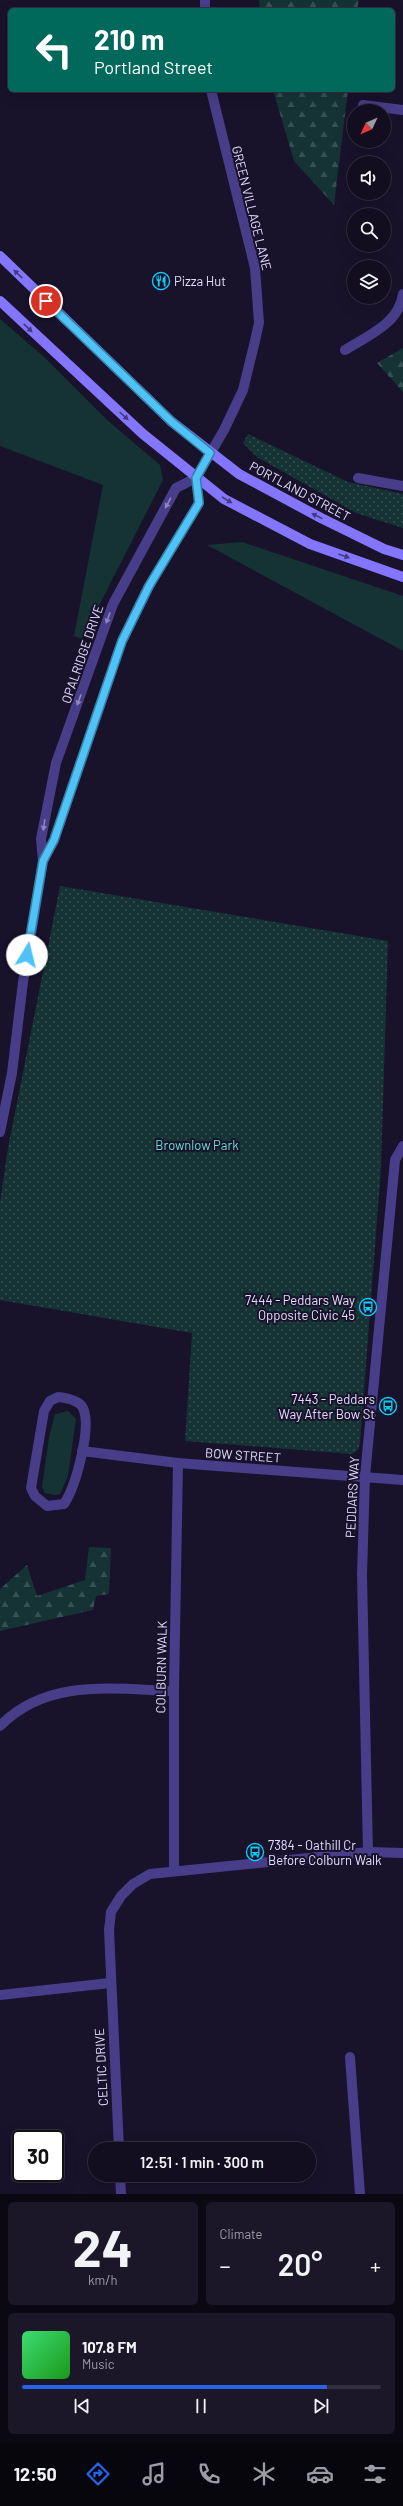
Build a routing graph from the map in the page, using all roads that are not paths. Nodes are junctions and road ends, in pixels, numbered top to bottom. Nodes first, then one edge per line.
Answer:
1 (211, 92) edge
2 (391, 108) edge
3 (403, 110) edge
4 (0, 256) edge
5 (403, 294) edge
6 (0, 301) edge
7 (345, 350) dead end
8 (210, 453) junction
9 (196, 478) junction
10 (358, 478) dead end
11 (403, 486) edge
12 (403, 555) edge
13 (403, 577) edge
14 (43, 861) junction
15 (0, 1132) edge
16 (403, 1146) edge
17 (82, 1451) junction
18 (178, 1463) junction
19 (365, 1476) junction
20 (403, 1480) edge
21 (174, 1691) junction
22 (0, 1726) edge
23 (368, 1852) junction
24 (403, 1853) edge
25 (174, 1870) junction
26 (110, 1984) junction
27 (0, 1995) edge
28 (350, 2057) dead end
29 (119, 2142) edge
30 (120, 2182) edge
31 (121, 2194) edge
32 (360, 2194) edge

1 - 8 street, GREEN VILLAGE LANE
2 - 3 street
8 -> 4 main road, PORTLAND STREET
5 - 7 street
6 -> 9 main road
8 - 9 street, GREEN VILLAGE LANE
12 -> 8 main road, PORTLAND STREET
9 -> 13 main road
9 - 14 street, OPALRIDGE DRIVE
9 -> 14 street, OPALRIDGE DRIVE
10 - 11 street
14 - 15 street, OPALRIDGE DRIVE
16 - 19 street, PEDDARS WAY
17 - 17 street
17 - 18 street, BOW STREET
18 - 19 street, BOW STREET
18 - 21 street, COLBURN WALK
19 - 20 street, BOW STREET
19 - 23 street, PEDDARS WAY
21 - 22 street
21 - 25 street, COLBURN WALK
23 - 24 street, CELTIC DRIVE
23 - 25 street, CELTIC DRIVE
25 - 26 street, CELTIC DRIVE
26 - 27 street
26 - 29 street, CELTIC DRIVE
28 - 32 street
30 - 31 street

